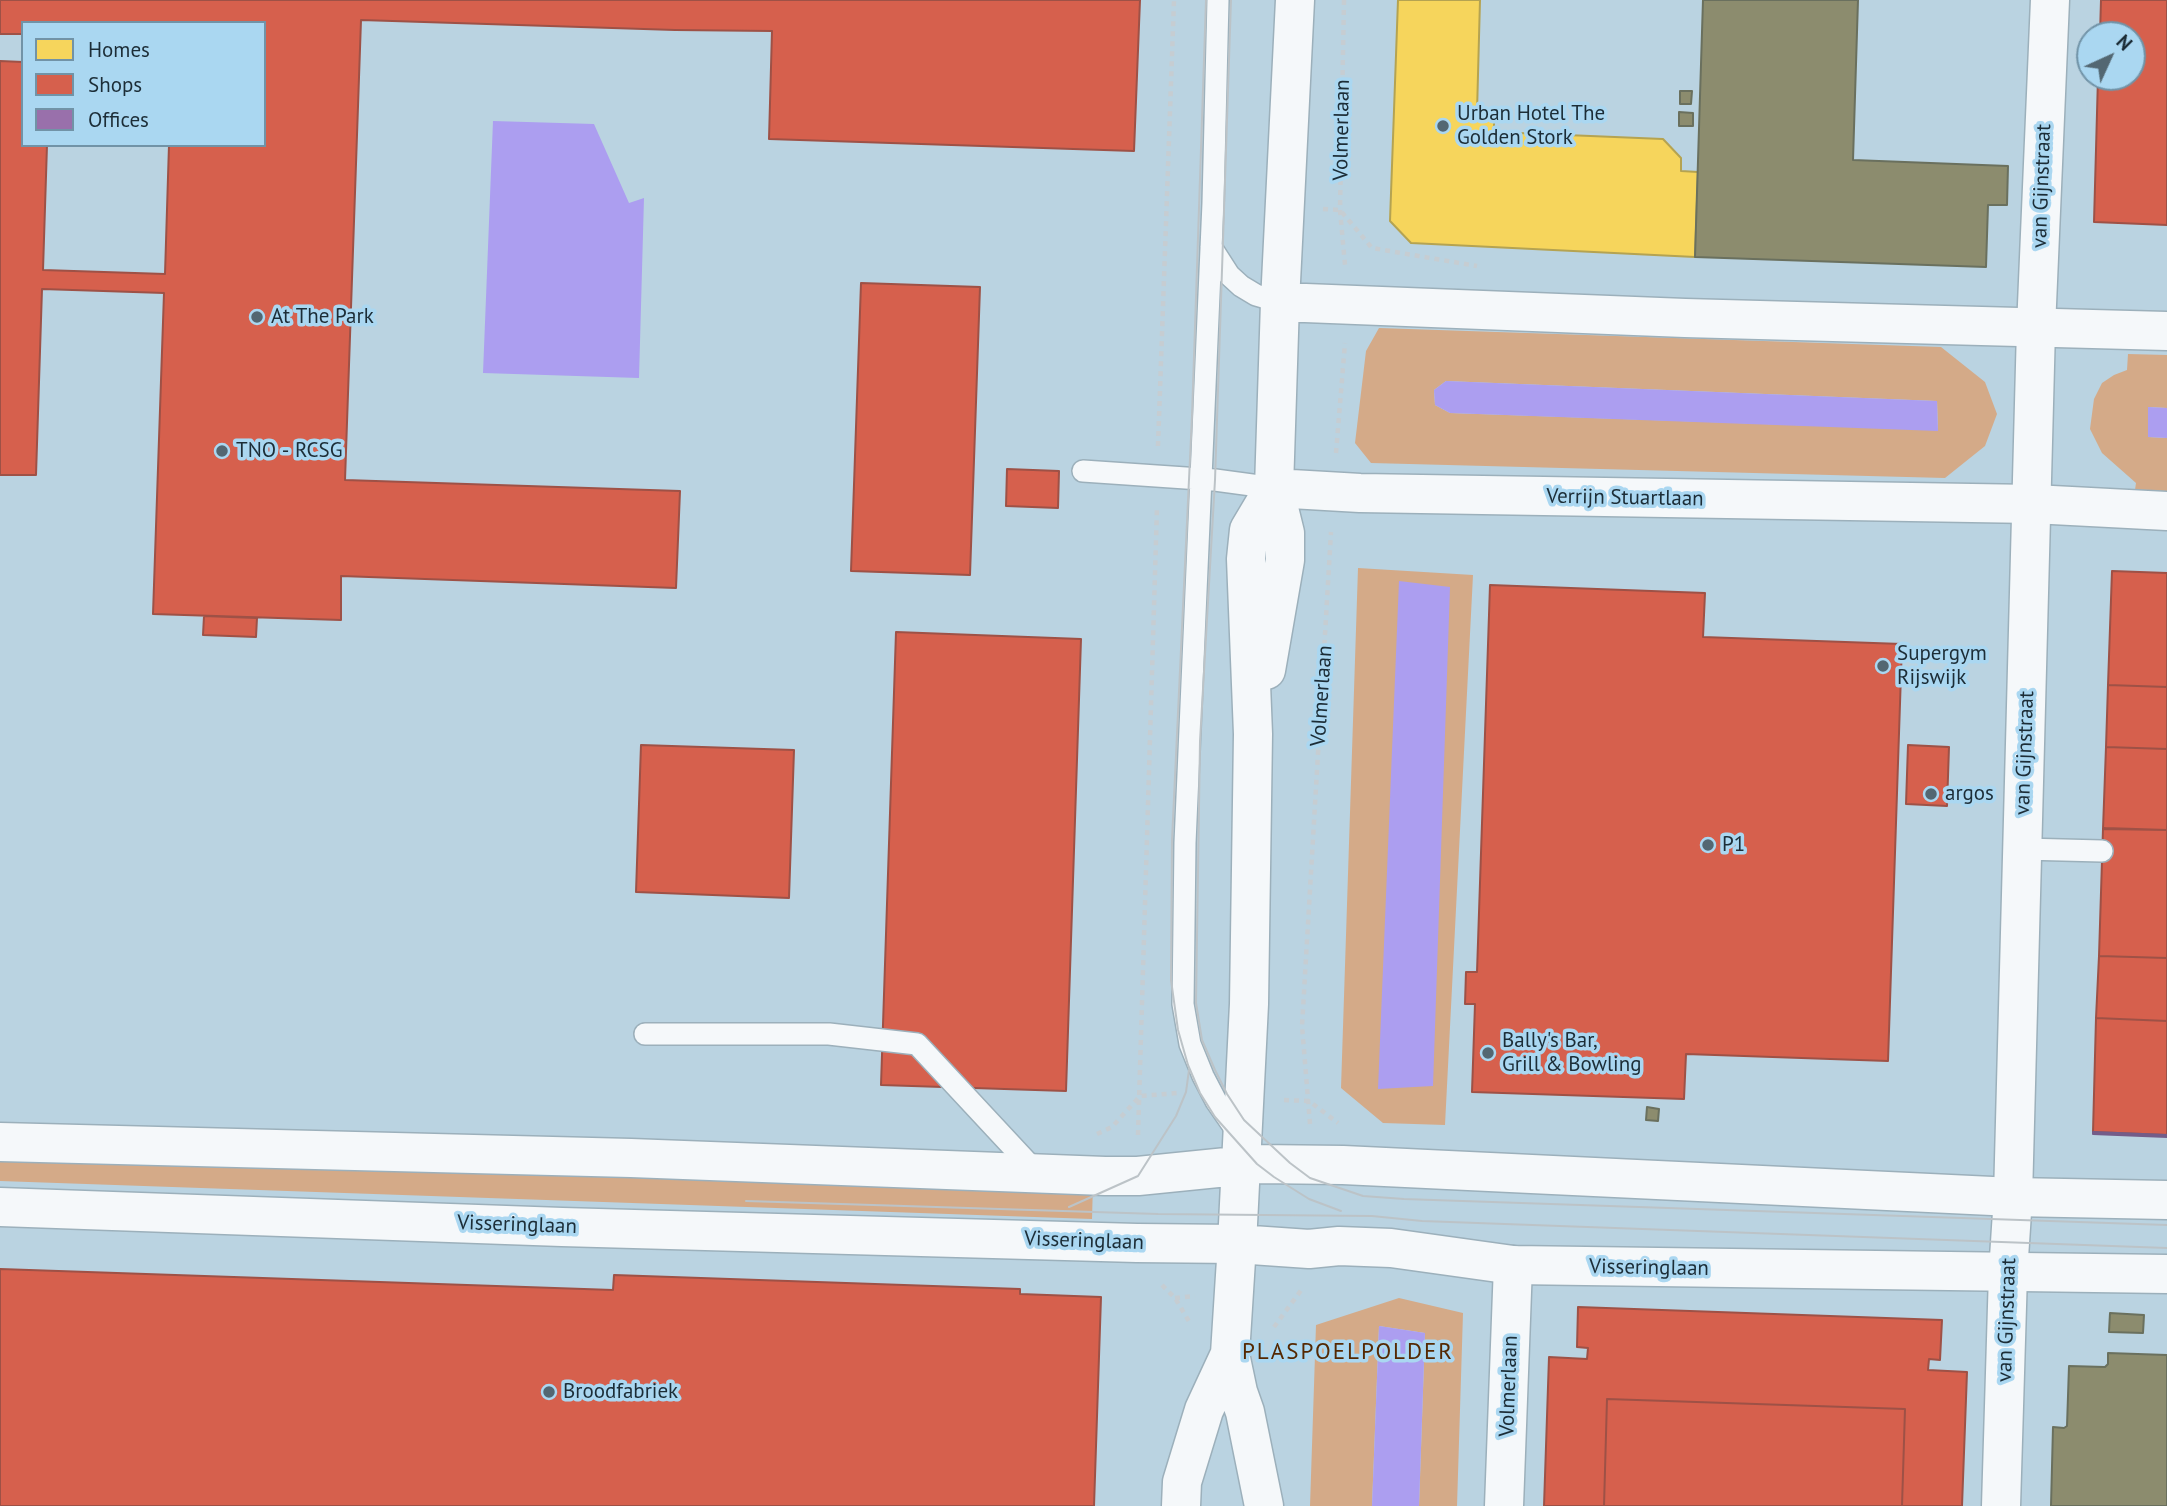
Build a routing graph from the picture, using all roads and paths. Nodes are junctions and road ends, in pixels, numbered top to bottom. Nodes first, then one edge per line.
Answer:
1 (1218, 0) edge
2 (1295, 0) edge
3 (1344, 0) edge
4 (2050, 0) edge
5 (1168, 200) dead end
6 (1213, 203) junction
7 (1285, 207) junction
8 (1340, 210) junction
9 (1211, 247) junction
10 (1480, 267) dead end
11 (1280, 302) junction
12 (1348, 306) junction
13 (2036, 328) junction
14 (2167, 331) edge
15 (1083, 471) dead end
16 (1201, 479) junction
17 (1274, 488) junction
18 (1333, 493) junction
19 (2033, 504) junction
20 (2167, 511) edge
21 (2023, 849) junction
22 (2102, 851) dead end
23 (645, 1034) dead end
24 (0, 1142) edge
25 (1242, 1150) junction
26 (1311, 1164) junction
27 (1038, 1174) junction
28 (2013, 1197) junction
29 (2167, 1200) edge
30 (0, 1207) edge
31 (1237, 1244) junction
32 (1309, 1249) junction
33 (1513, 1265) junction
34 (2008, 1273) junction
35 (2167, 1274) edge
36 (1230, 1354) junction
37 (1181, 1506) edge
38 (1264, 1506) edge
39 (1504, 1506) edge
40 (2000, 1506) edge

1 - 6 lane
2 - 7 street
3 - 8 path, Volmerlaan
4 - 13 street, van Gijnstraat
5 - 6 path
6 - 9 lane
7 - 8 path
7 - 11 street
8 - 10 path
8 - 12 path, Volmerlaan
9 - 11 lane
9 - 16 lane
11 - 12 street
11 - 17 street
12 - 13 street
12 - 18 path, Volmerlaan
13 - 14 street
13 - 19 street, van Gijnstraat
15 - 16 lane, Verrijn Stuartlaan
16 - 17 lane, Verrijn Stuartlaan
16 - 25 lane
17 - 18 street, Verrijn Stuartlaan
17 - 25 street
18 - 19 street, Verrijn Stuartlaan
18 - 26 path, Volmerlaan
19 - 20 street, Verrijn Stuartlaan
19 - 21 street, van Gijnstraat
21 - 22 lane
21 - 28 street, van Gijnstraat
23 - 27 lane
24 - 27 street
25 - 26 street
25 - 27 street
25 - 31 street
26 - 28 street
28 - 29 street
28 - 34 street, van Gijnstraat
30 - 31 street, Visseringlaan
31 - 32 street, Visseringlaan
31 - 36 street
32 - 33 street, Visseringlaan
32 - 36 path
33 - 34 street, Visseringlaan
33 - 39 street, Volmerlaan
34 - 35 street, Visseringlaan
34 - 40 street, van Gijnstraat
36 - 37 street
36 - 38 street

